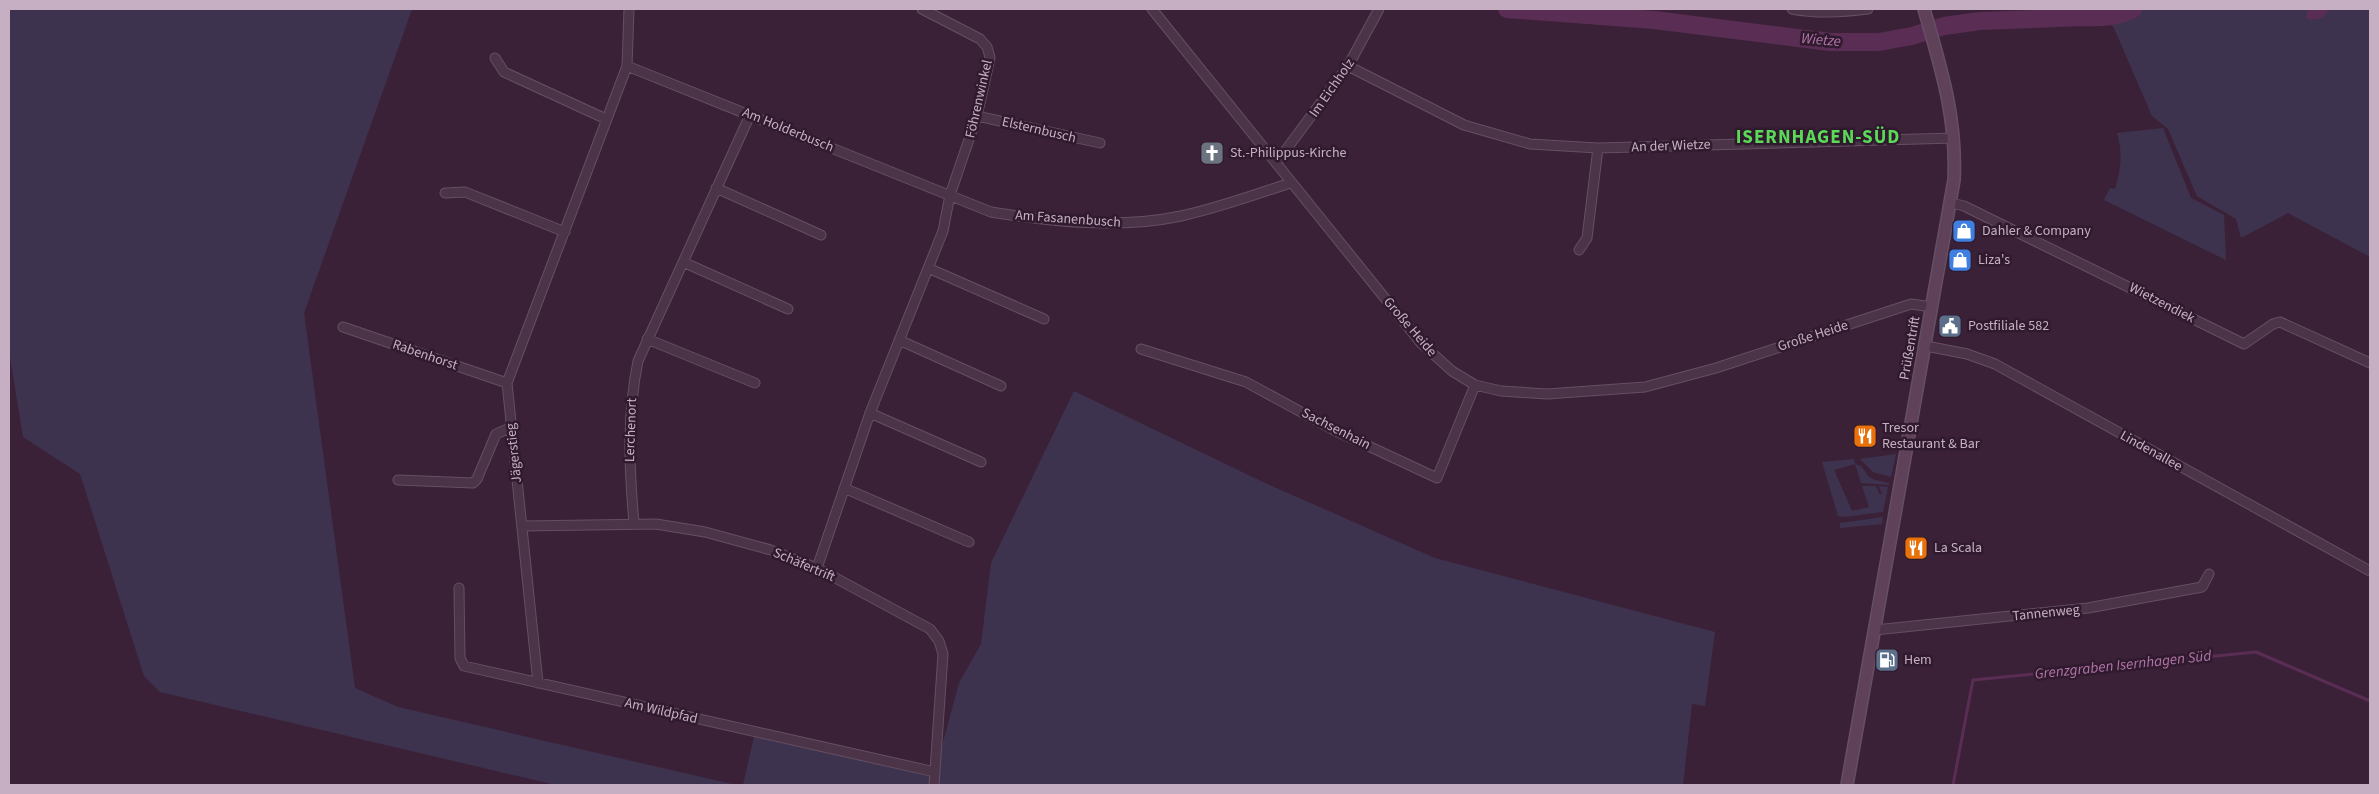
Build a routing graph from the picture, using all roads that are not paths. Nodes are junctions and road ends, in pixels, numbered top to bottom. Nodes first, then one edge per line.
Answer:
1 (630, 9) edge
2 (922, 9) edge
3 (1152, 9) edge
4 (1379, 9) edge
5 (1792, 9) edge
6 (1868, 9) edge
7 (1924, 9) edge
8 (1830, 11) edge
9 (495, 58) dead end
10 (626, 66) junction
11 (1348, 66) junction
12 (750, 115) junction
13 (977, 116) junction
14 (606, 119) junction
15 (1954, 138) junction
16 (1100, 143) dead end
17 (1598, 148) junction
18 (1277, 162) junction
19 (1290, 183) junction
20 (716, 188) junction
21 (445, 193) dead end
22 (950, 195) junction
23 (1951, 202) junction
24 (565, 232) junction
25 (821, 235) dead end
26 (1578, 250) dead end
27 (683, 262) junction
28 (928, 268) junction
29 (1932, 308) junction
30 (788, 309) dead end
31 (1044, 319) dead end
32 (343, 327) dead end
33 (647, 339) junction
34 (899, 340) junction
35 (1926, 346) junction
36 (1141, 349) dead end
37 (2370, 363) edge
38 (507, 383) junction
39 (755, 383) dead end
40 (1475, 385) junction
41 (1001, 386) dead end
42 (870, 413) junction
43 (510, 428) junction
44 (981, 462) dead end
45 (398, 480) dead end
46 (844, 488) junction
47 (634, 523) junction
48 (522, 526) junction
49 (968, 542) dead end
50 (817, 568) junction
51 (2370, 571) edge
52 (2209, 574) dead end
53 (459, 588) dead end
54 (1875, 630) junction
55 (538, 683) junction
56 (935, 772) junction
57 (934, 785) edge
58 (1847, 785) edge

1 - 10 street, Jägerstieg
2 - 13 street, Föhrenwinkel
3 - 18 street, Große Heide
4 - 11 street, Im Eichholz
5 - 8 street
6 - 8 street
7 - 15 main road, Prüßentrift
9 - 14 street
10 - 12 street, Am Holderbusch
10 - 14 street, Jägerstieg
11 - 17 street, An der Wietze
11 - 18 street, Im Eichholz
12 - 20 street, Lerchenort
12 - 22 street, Am Holderbusch
13 - 16 street, Elsternbusch
13 - 22 street, Föhrenwinkel
14 - 24 street, Jägerstieg
15 - 17 street, An der Wietze
15 - 23 main road, Prüßentrift
17 - 26 street
18 - 19 street, Große Heide
19 - 22 street, Am Fasanenbusch
19 - 40 street, Große Heide
20 - 25 street
20 - 27 street, Lerchenort
21 - 24 street
22 - 28 street
23 - 29 main road, Prüßentrift
23 - 37 street, Wietzendiek
24 - 38 street, Jägerstieg
27 - 30 street
27 - 33 street, Lerchenort
28 - 31 street
28 - 34 street
29 - 35 main road, Prüßentrift
29 - 40 street, Große Heide
32 - 38 street, Rabenhorst
33 - 39 street
33 - 47 street, Lerchenort
34 - 41 street
34 - 42 street
35 - 51 street, Lindenallee
35 - 54 main road, Prüßentrift
36 - 40 street, Sachsenhain
38 - 43 street, Jägerstieg
42 - 44 street
42 - 46 street
43 - 45 street
43 - 48 street, Jägerstieg
46 - 49 street
46 - 50 street
47 - 48 street, Schäfertrift
47 - 50 street, Schäfertrift
48 - 55 street, Jägerstieg
50 - 56 street, Schäfertrift
52 - 54 street, Tannenweg
53 - 55 street, Am Wildpfad
54 - 58 main road, Prüßentrift
55 - 56 street, Am Wildpfad
56 - 57 street, Schäfertrift

